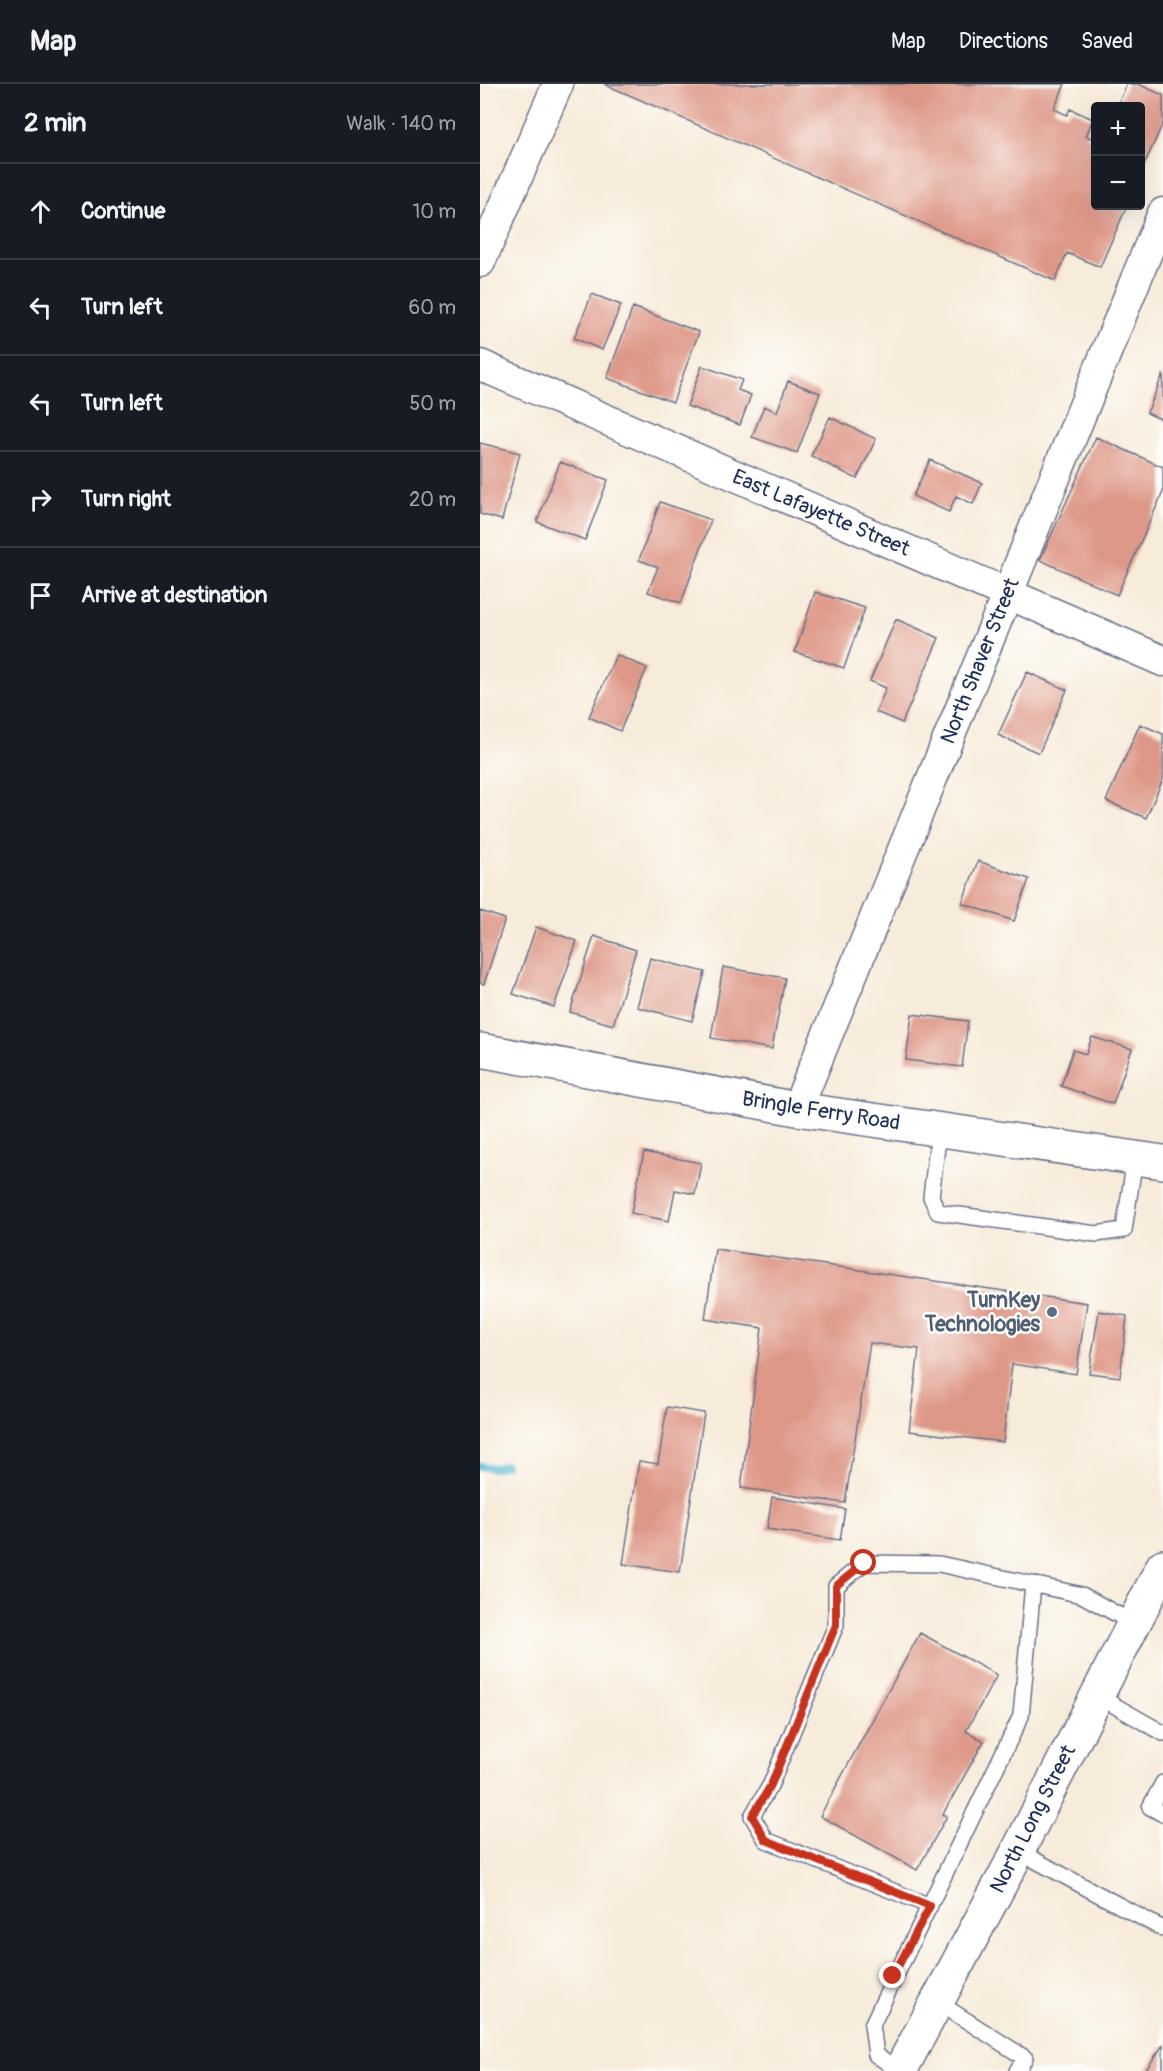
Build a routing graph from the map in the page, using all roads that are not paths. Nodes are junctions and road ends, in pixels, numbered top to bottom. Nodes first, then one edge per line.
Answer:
1 (558, 84) edge
2 (1163, 213) edge
3 (480, 262) edge
4 (480, 365) edge
5 (1008, 594) junction
6 (1163, 661) edge
7 (480, 1050) edge
8 (797, 1109) junction
9 (939, 1130) junction
10 (1149, 1160) edge
11 (1163, 1566) edge
12 (1032, 1584) junction
13 (1133, 1623) junction
14 (1096, 1695) junction
15 (1163, 1733) edge
16 (1163, 1783) edge
17 (1163, 1814) edge
18 (1018, 1851) junction
19 (930, 1906) junction
20 (1163, 1929) edge
21 (936, 2001) junction
22 (900, 2071) edge
23 (1017, 2071) edge

1 - 3 street
2 - 5 street, North Shaver Street
4 - 5 street, East Lafayette Street
5 - 6 street, East Lafayette Street
5 - 8 street, North Shaver Street
7 - 8 street, Bringle Ferry Road
8 - 9 street, Bringle Ferry Road
9 - 10 street, Bringle Ferry Road
9 - 10 lane
11 - 13 street, North Long Street
12 - 13 lane
12 - 19 lane
12 - 19 lane
13 - 14 street, North Long Street
14 - 15 lane
14 - 18 street, North Long Street
16 - 17 lane
18 - 20 lane
18 - 21 street, North Long Street
19 - 22 lane
21 - 22 street, North Long Street
21 - 23 lane

